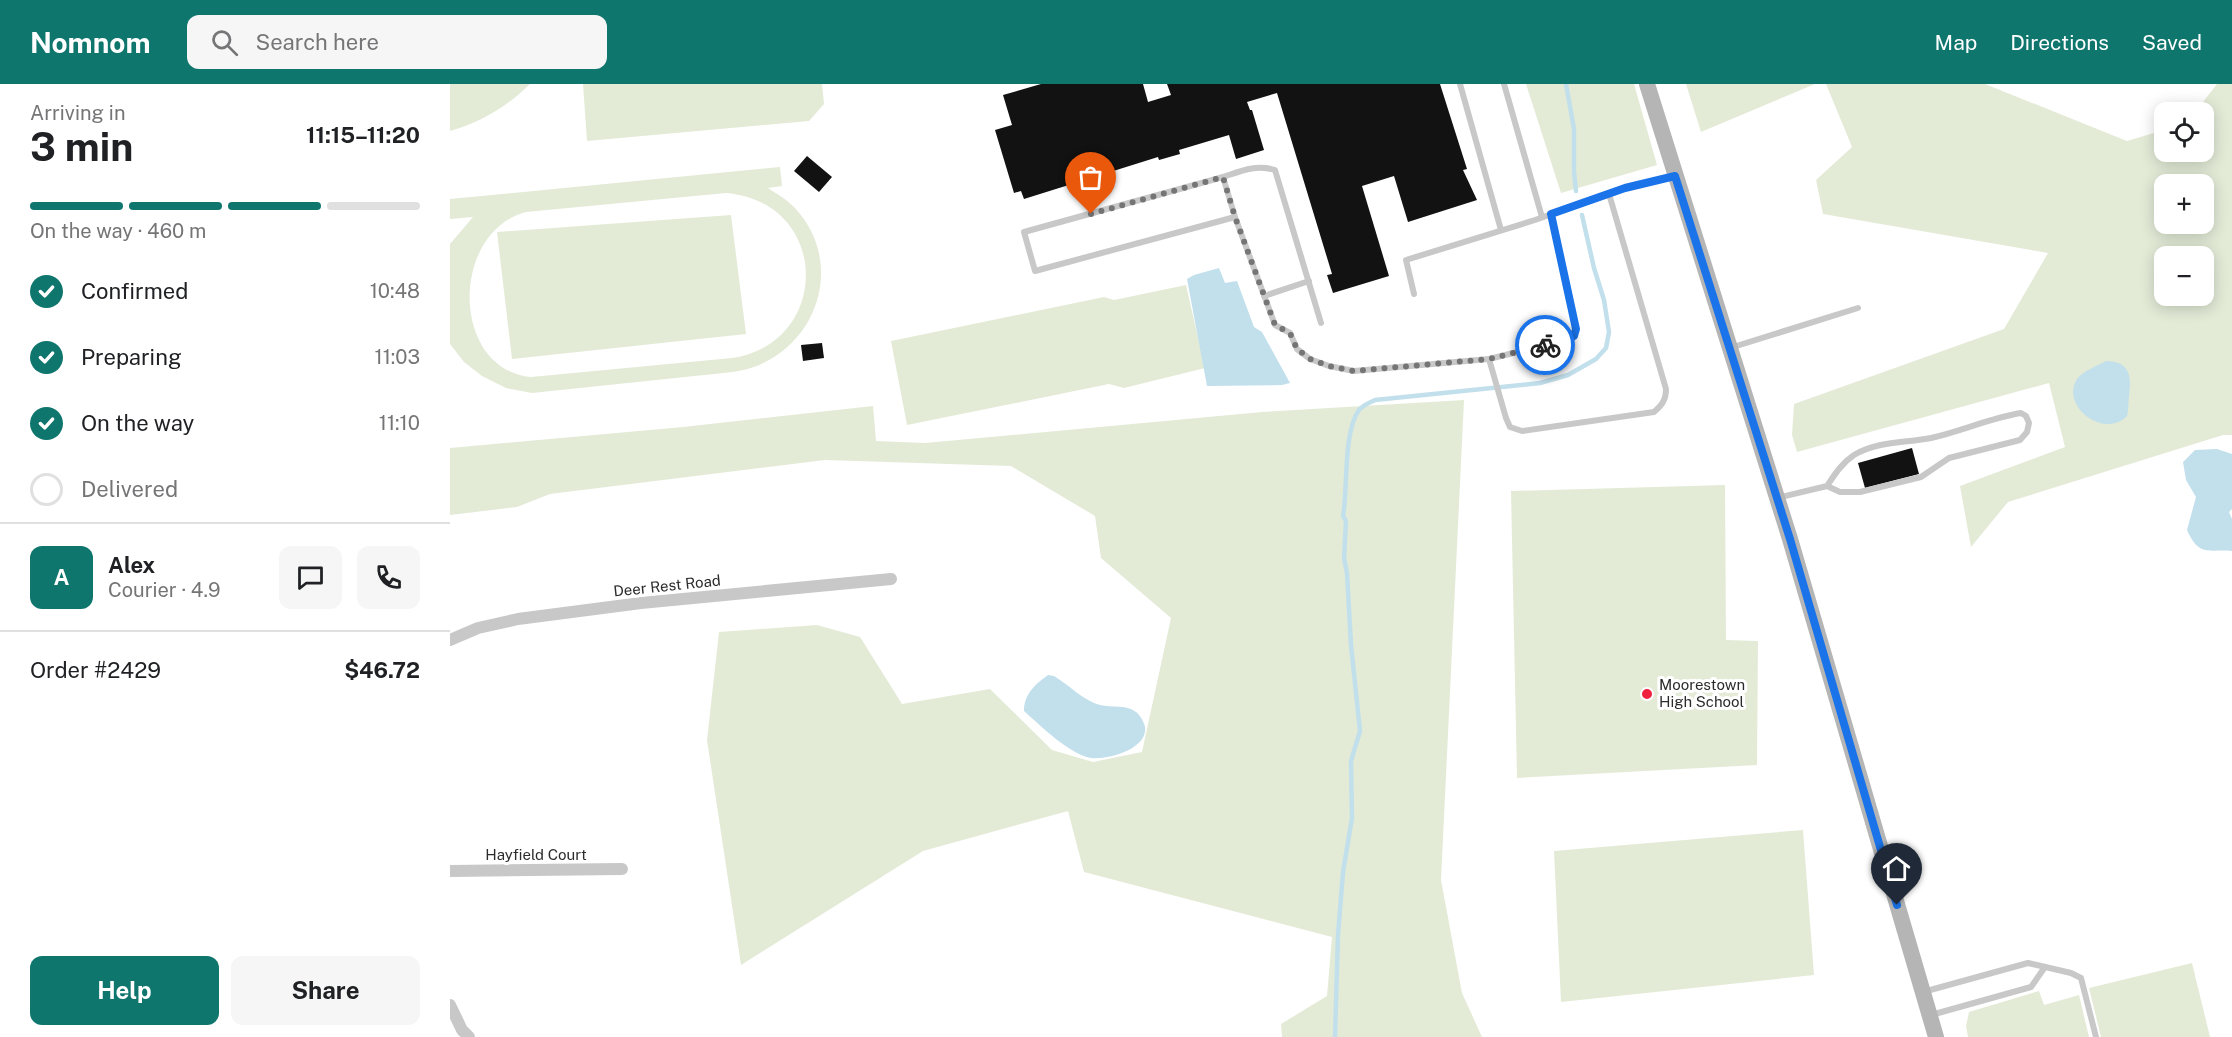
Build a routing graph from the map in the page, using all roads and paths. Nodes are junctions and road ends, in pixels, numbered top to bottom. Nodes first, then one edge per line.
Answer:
1 (1460, 84) edge
2 (1504, 84) edge
3 (1647, 84) edge
4 (1675, 176) junction
5 (1223, 177) junction
6 (1609, 194) junction
7 (1551, 214) junction
8 (1235, 217) junction
9 (1542, 217) junction
10 (1501, 230) junction
11 (1309, 281) junction
12 (1414, 294) dead end
13 (1264, 296) junction
14 (1858, 308) dead end
15 (1321, 323) dead end
16 (1729, 348) junction
17 (1489, 359) junction
18 (1827, 486) junction
19 (1777, 498) junction
20 (891, 579) dead end
21 (450, 640) edge
22 (621, 869) dead end
23 (450, 871) edge
24 (2045, 967) junction
25 (1923, 992) junction
26 (450, 1005) edge
27 (1930, 1015) junction
28 (469, 1037) edge
29 (1936, 1037) edge
30 (2096, 1037) edge

1 - 10 lane
2 - 9 lane
3 - 4 main road
4 - 6 lane
4 - 16 main road
5 - 8 lane
5 - 8 lane
5 - 11 lane
6 - 7 lane
6 - 17 lane
7 - 9 lane
7 - 17 lane
8 - 13 lane
9 - 10 lane
10 - 12 lane
11 - 13 lane
11 - 15 lane
13 - 17 lane
14 - 16 lane
16 - 19 main road
18 - 18 lane
18 - 19 lane
19 - 25 main road
20 - 21 street, Deer Rest Road
22 - 23 street, Hayfield Court
24 - 25 lane
24 - 27 lane
24 - 30 lane
25 - 27 main road
26 - 28 street
27 - 29 main road

